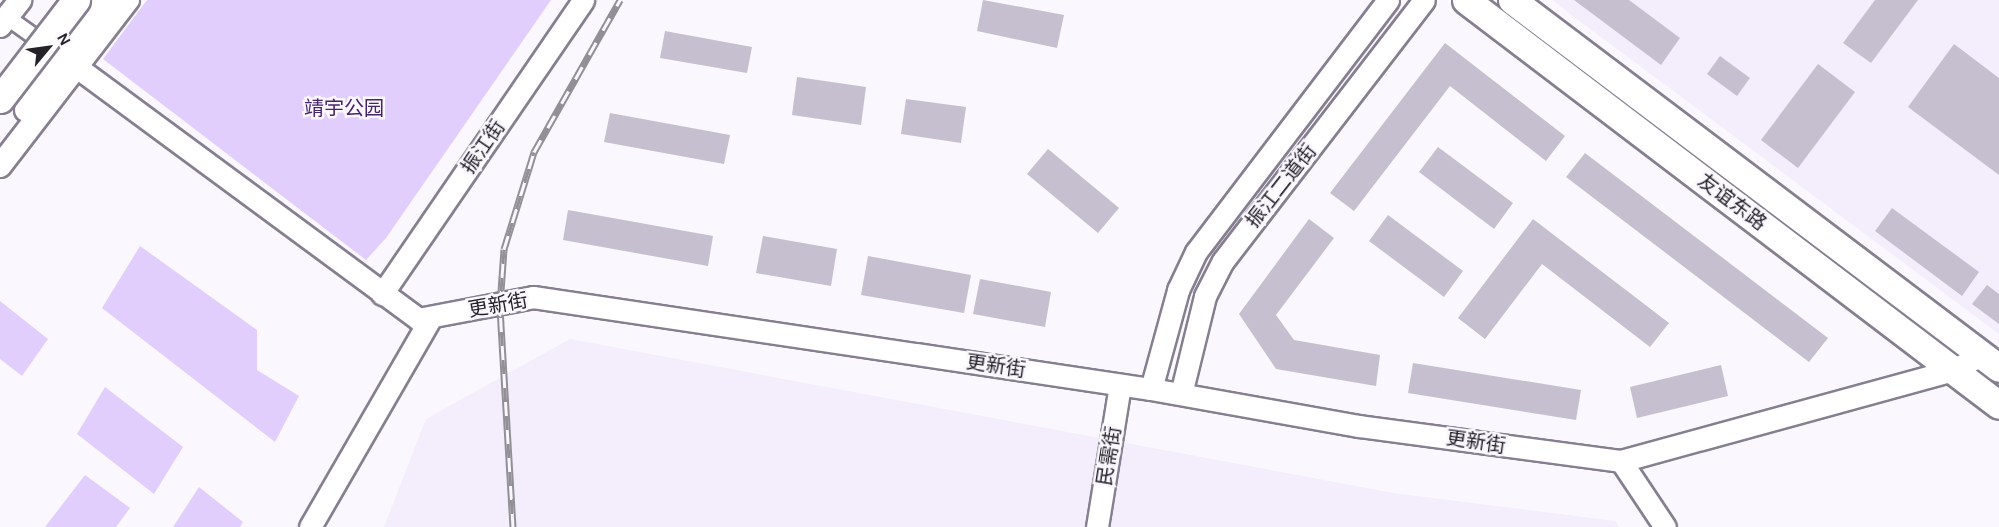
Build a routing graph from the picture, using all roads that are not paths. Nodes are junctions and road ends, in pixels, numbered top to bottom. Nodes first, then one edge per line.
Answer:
1 (53, 0) edge
2 (76, 0) edge
3 (106, 0) edge
4 (128, 0) edge
5 (583, 0) edge
6 (1388, 0) edge
7 (1424, 0) edge
8 (1466, 0) edge
9 (1512, 0) edge
10 (7, 14) edge
11 (71, 63) junction
12 (0, 69) edge
13 (0, 99) edge
14 (0, 145) edge
15 (0, 166) edge
16 (382, 294) junction
17 (424, 318) junction
18 (1990, 362) edge
19 (1953, 370) junction
20 (1120, 385) junction
21 (1151, 389) junction
22 (1181, 394) junction
23 (1999, 405) edge
24 (1621, 461) junction
25 (299, 527) edge
26 (310, 527) edge
27 (1097, 527) edge
28 (1665, 527) edge

1 - 12 highway
2 - 13 highway, bridge
3 - 11 main road
4 - 11 main road
5 - 16 street, 振江街
6 - 21 street, 振江二道街
7 - 22 street, 振江二道街
8 - 19 highway, 友谊东路
9 - 18 highway, 友谊东路
10 - 11 street
11 - 14 main road
11 - 15 main road
11 - 16 street
16 - 17 street
17 - 20 street, 更新街
17 - 25 street
17 - 26 street
18 - 19 street, 更新街
19 - 23 highway, 友谊东路
19 - 24 street, 更新街
20 - 21 street, 更新街
20 - 27 street, 民需街
21 - 22 street, 更新街
22 - 24 street, 更新街
24 - 28 street

